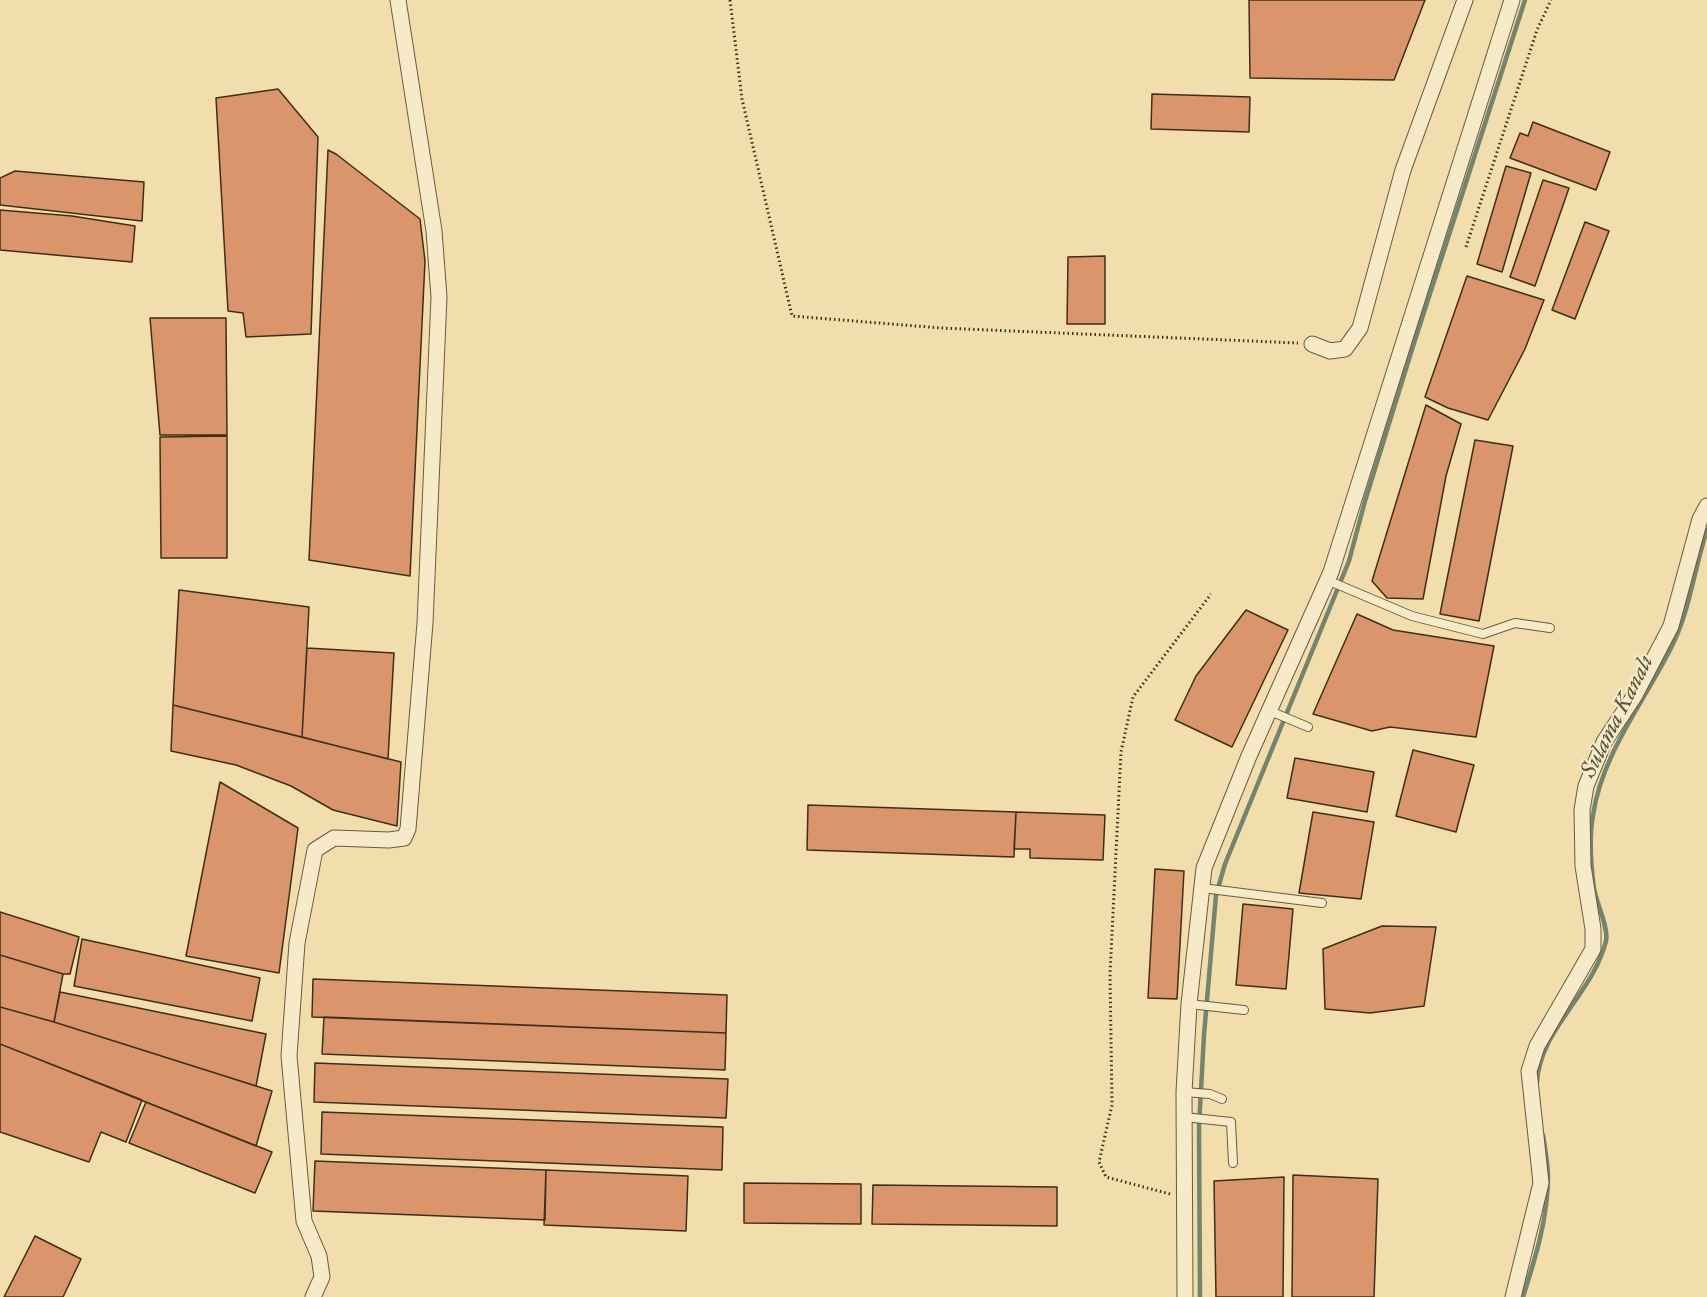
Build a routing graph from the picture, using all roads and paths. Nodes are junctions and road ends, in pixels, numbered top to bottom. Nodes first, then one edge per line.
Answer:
1 (398, 0) edge
2 (729, 0) edge
3 (1465, 0) edge
4 (1512, 0) edge
5 (1551, 0) edge
6 (1466, 247) dead end
7 (1312, 344) joint
8 (1707, 506) edge
9 (1330, 582) junction
10 (1211, 594) dead end
11 (1550, 628) dead end
12 (1274, 712) junction
13 (1308, 727) dead end
14 (1207, 888) junction
15 (1322, 903) dead end
16 (1194, 1005) junction
17 (1244, 1010) dead end
18 (1187, 1092) junction
19 (1222, 1099) dead end
20 (1188, 1118) junction
21 (1233, 1163) dead end
22 (1184, 1197) junction
23 (312, 1297) edge
24 (1185, 1297) edge
25 (1513, 1297) edge

1 - 23 street
2 - 7 path
3 - 7 street
4 - 9 street
5 - 6 path
8 - 25 street
9 - 11 lane
9 - 12 street
10 - 22 path
12 - 13 lane
12 - 14 street
14 - 15 lane
14 - 16 street
16 - 17 lane
16 - 18 street
18 - 19 lane
18 - 20 street
20 - 21 lane
20 - 22 street
22 - 24 street

